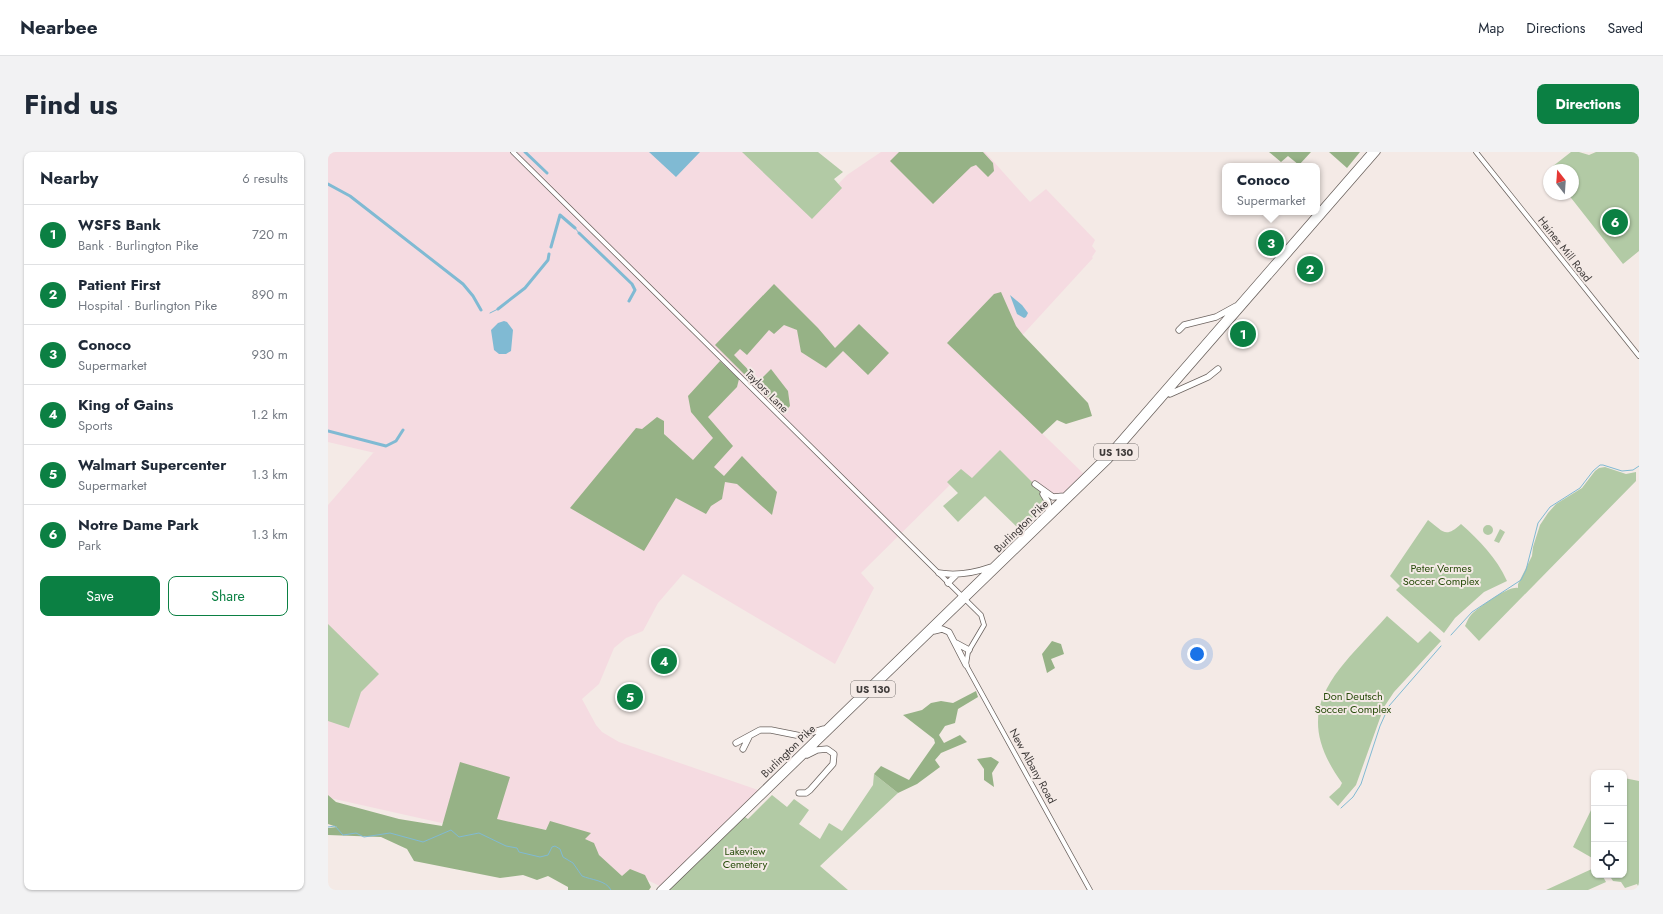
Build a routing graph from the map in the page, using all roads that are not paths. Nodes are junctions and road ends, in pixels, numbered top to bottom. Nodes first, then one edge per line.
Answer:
1 (513, 152) edge
2 (1371, 152) edge
3 (1377, 152) edge
4 (1476, 152) edge
5 (1320, 211) edge
6 (1317, 215) edge
7 (1240, 304) junction
8 (1179, 330) dead end
9 (1639, 356) edge
10 (1218, 369) dead end
11 (1166, 396) junction
12 (1068, 494) junction
13 (1049, 512) junction
14 (993, 567) junction
15 (939, 573) junction
16 (958, 574) junction
17 (948, 583) junction
18 (964, 598) junction
19 (932, 632) junction
20 (954, 641) junction
21 (969, 650) junction
22 (966, 665) junction
23 (827, 727) junction
24 (750, 735) junction
25 (736, 743) dead end
26 (742, 749) dead end
27 (801, 758) junction
28 (799, 793) dead end
29 (660, 890) edge
30 (665, 890) edge
31 (1090, 890) edge

1 - 15 street, Taylors Lane
2 - 5 highway, Burlington Pike / US 130
3 - 11 highway, Burlington Pike / US 130
4 - 9 street, Haines Mill Road
6 - 7 highway, Burlington Pike / US 130
7 - 8 highway
7 - 12 highway, Burlington Pike / US 130
10 - 11 highway
11 - 18 highway, Burlington Pike / US 130
12 - 13 highway, Burlington Pike / US 130
12 - 13 highway
13 - 14 highway, Burlington Pike / US 130
14 - 16 highway
14 - 18 highway, Burlington Pike / US 130
15 - 16 highway
15 - 17 street, Taylors Lane
16 - 17 highway
17 - 18 street, Taylors Lane
18 - 19 highway, Burlington Pike / US 130
18 - 21 street, Taylors Lane
18 - 23 highway, Burlington Pike / US 130
19 - 20 highway
19 - 27 highway, Burlington Pike / US 130
20 - 21 highway
20 - 22 highway
21 - 22 street
22 - 31 street, New Albany Road
23 - 24 highway
23 - 29 highway, Burlington Pike / US 130
24 - 25 highway
24 - 26 highway
27 - 28 highway
27 - 30 highway, Burlington Pike / US 130

